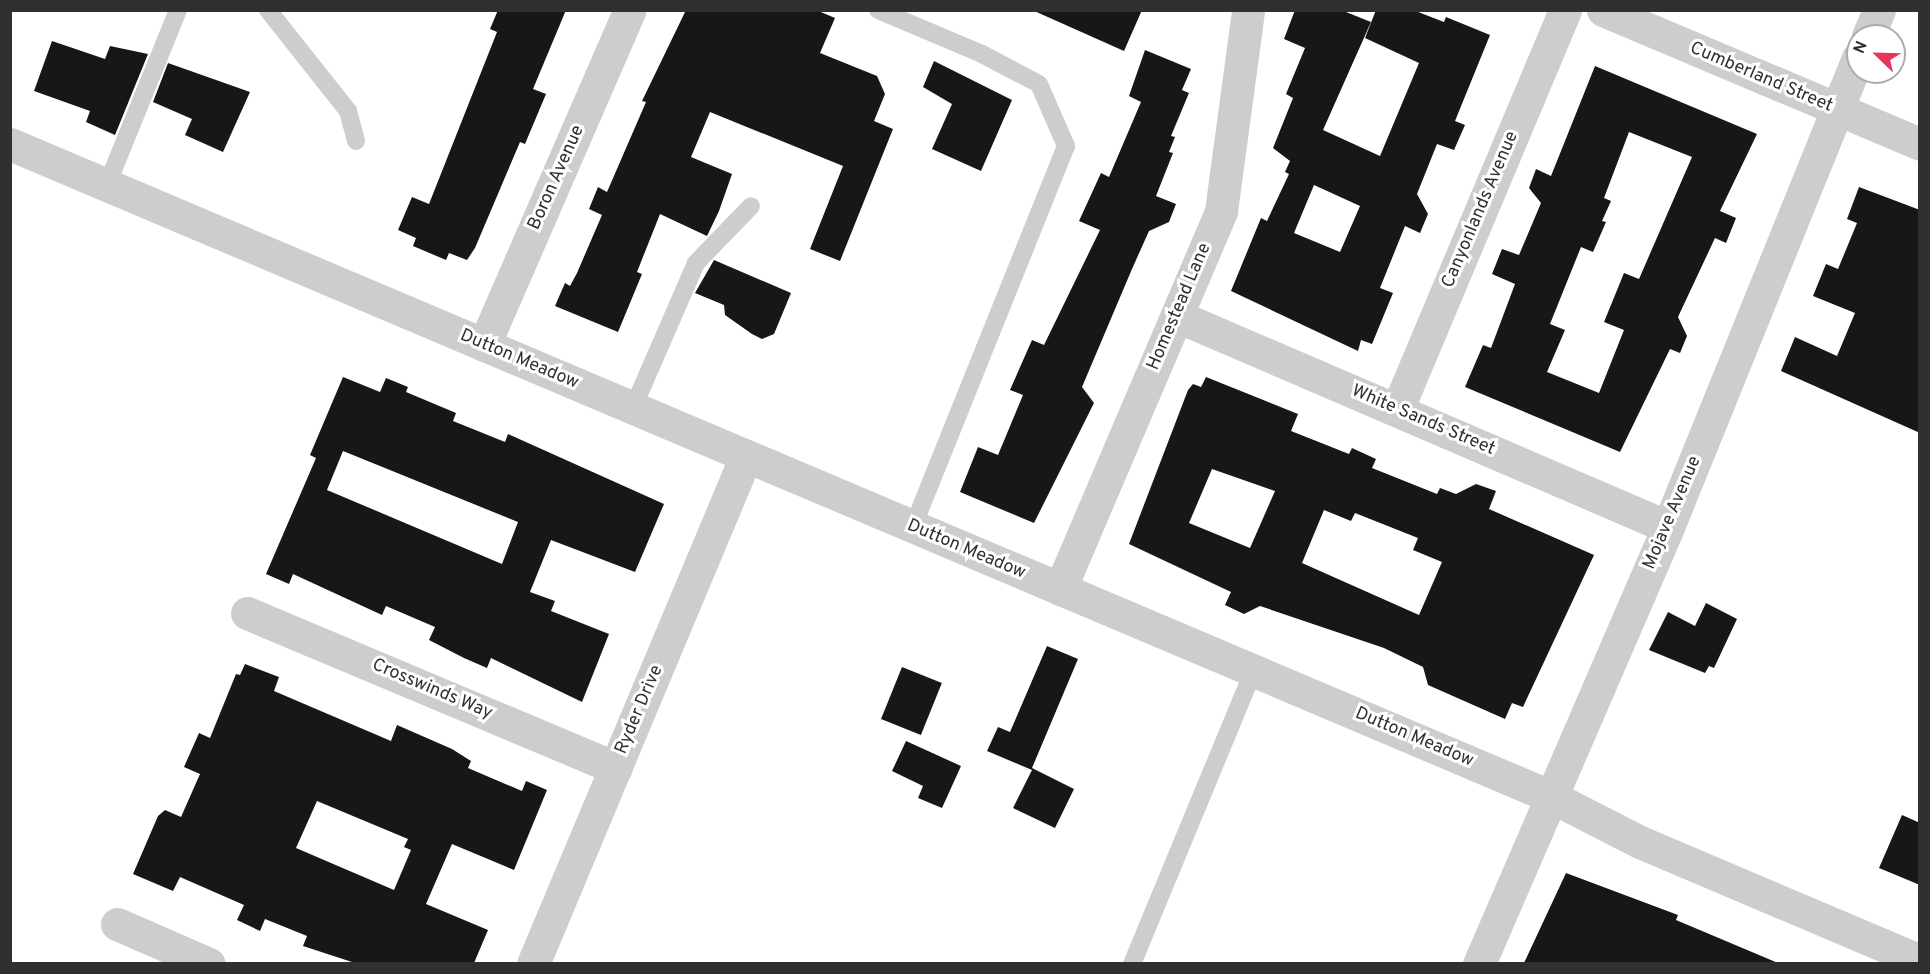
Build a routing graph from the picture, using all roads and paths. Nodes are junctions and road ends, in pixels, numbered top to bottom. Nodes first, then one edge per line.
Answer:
1 (178, 10) edge
2 (268, 10) edge
3 (630, 10) edge
4 (878, 10) edge
5 (1248, 10) edge
6 (1565, 10) edge
7 (1603, 10) edge
8 (1879, 10) edge
9 (1873, 24) edge
10 (1847, 84) edge
11 (1836, 109) junction
12 (356, 141) dead end
13 (10, 144) edge
14 (1920, 144) edge
15 (107, 185) junction
16 (751, 206) dead end
17 (1177, 316) junction
18 (484, 345) junction
19 (633, 408) junction
20 (1397, 410) junction
21 (746, 456) junction
22 (1668, 526) junction
23 (913, 527) junction
24 (1060, 589) junction
25 (248, 613) dead end
26 (1254, 670) junction
27 (616, 768) junction
28 (1550, 796) junction
29 (117, 924) dead end
30 (1920, 961) edge
31 (209, 963) edge
32 (533, 963) edge
33 (1132, 963) edge
34 (1479, 963) edge

1 - 15 lane
2 - 12 lane
3 - 18 street, Boron Avenue
4 - 23 lane
5 - 17 street, Homestead Lane
6 - 20 street, Canyonlands Avenue
7 - 11 street, Cumberland Street
8 - 9 street
10 - 11 street, Mojave Avenue
11 - 14 street, Cumberland Street
11 - 22 street, Mojave Avenue
13 - 15 street, Dutton Meadow
15 - 18 street, Dutton Meadow
16 - 19 lane
17 - 20 street, White Sands Street
17 - 24 street, Homestead Lane
18 - 19 street, Dutton Meadow
19 - 21 street, Dutton Meadow
20 - 22 street, White Sands Street
21 - 23 street, Dutton Meadow
21 - 27 street, Ryder Drive
22 - 28 street, Mojave Avenue
23 - 24 street, Dutton Meadow
24 - 26 street, Dutton Meadow
25 - 27 street, Crosswinds Way
26 - 28 street, Dutton Meadow
26 - 33 lane
27 - 32 street, Ryder Drive
28 - 30 street, Dutton Meadow
28 - 34 street, Mojave Avenue
29 - 31 street

